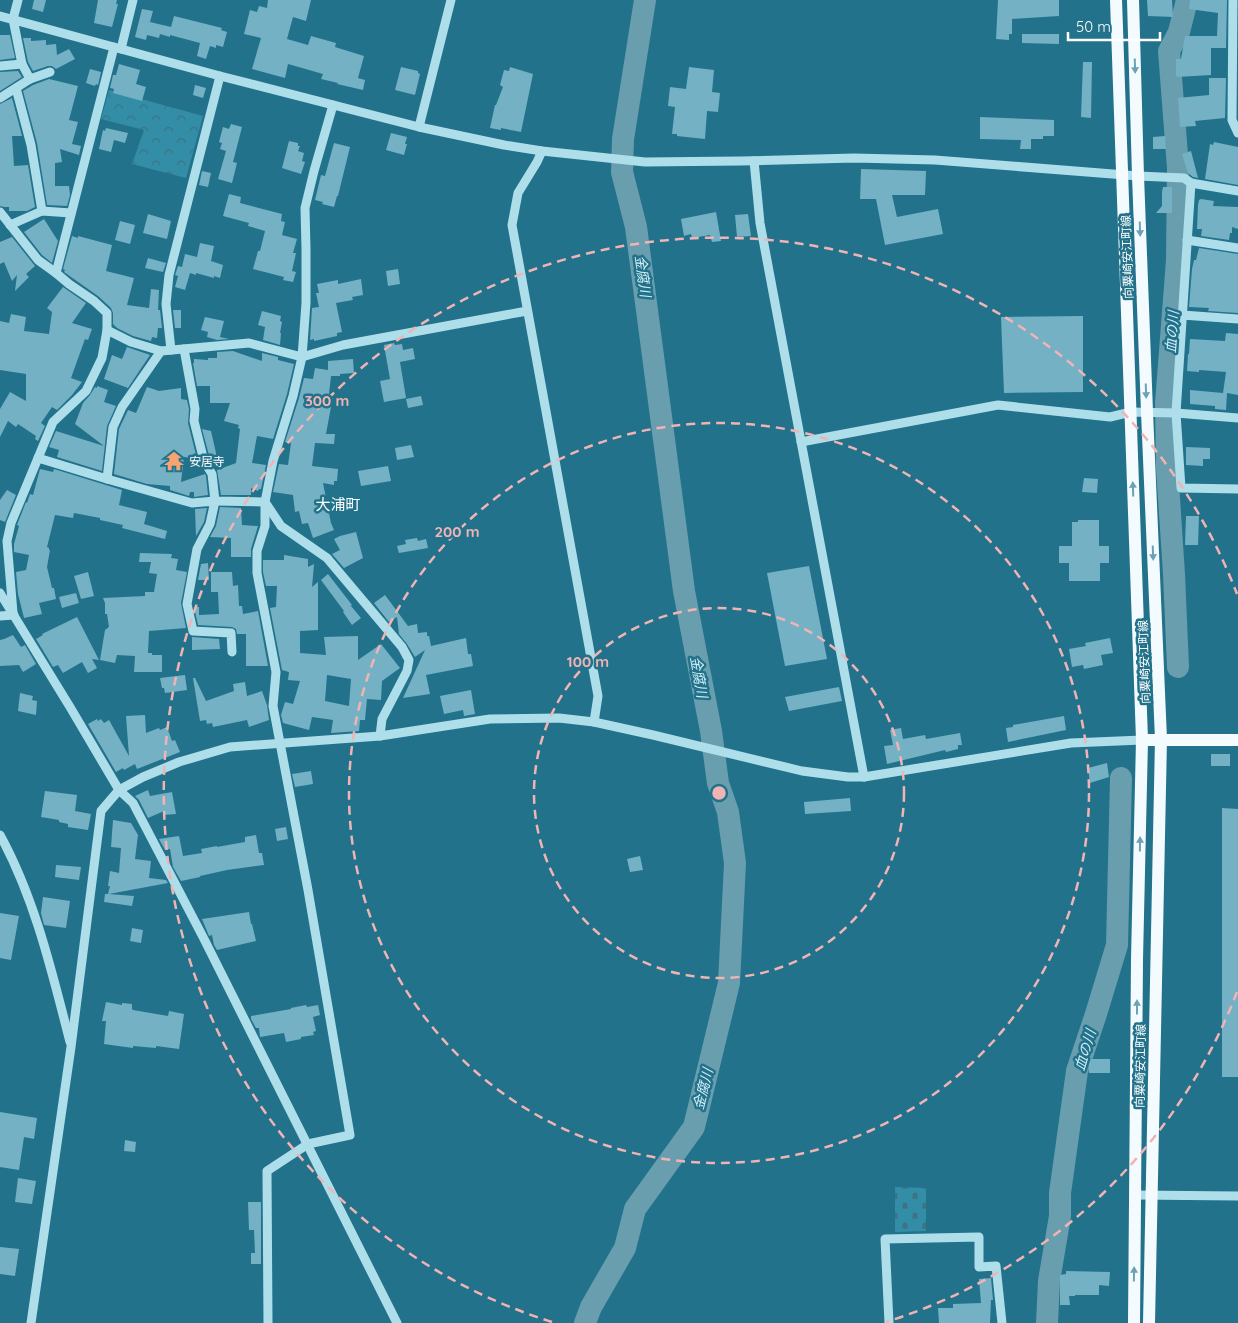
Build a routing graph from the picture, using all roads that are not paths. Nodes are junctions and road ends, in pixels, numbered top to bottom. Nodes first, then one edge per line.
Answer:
1 (18, 0) edge
2 (133, 0) edge
3 (451, 0) edge
4 (1116, 0) edge
5 (1133, 0) edge
6 (1233, 0) edge
7 (0, 16) edge
8 (13, 20) junction
9 (1235, 32) edge
10 (117, 48) junction
11 (22, 64) junction
12 (0, 66) edge
13 (50, 72) dead end
14 (220, 76) junction
15 (30, 79) junction
16 (1235, 86) edge
17 (16, 88) junction
18 (0, 98) edge
19 (334, 105) junction
20 (419, 127) junction
21 (1238, 133) edge
22 (542, 151) junction
23 (754, 161) junction
24 (1122, 174) junction
25 (1138, 176) junction
26 (1188, 180) junction
27 (1238, 191) edge
28 (42, 211) junction
29 (0, 212) edge
30 (71, 213) junction
31 (10, 226) junction
32 (1187, 240) junction
33 (1238, 248) edge
34 (56, 273) junction
35 (527, 311) junction
36 (1182, 315) junction
37 (1238, 319) edge
38 (107, 330) junction
39 (184, 349) junction
40 (166, 351) junction
41 (302, 357) junction
42 (1131, 412) junction
43 (1147, 412) junction
44 (1175, 413) junction
45 (1238, 418) edge
46 (801, 442) junction
47 (38, 458) junction
48 (106, 479) junction
49 (1238, 489) edge
50 (215, 501) junction
51 (265, 502) junction
52 (0, 593) edge
53 (14, 615) junction
54 (0, 616) edge
55 (232, 652) dead end
56 (594, 722) junction
57 (380, 736) junction
58 (1161, 739) junction
59 (1142, 740) junction
60 (1238, 740) edge
61 (280, 744) junction
62 (864, 777) junction
63 (119, 790) junction
64 (0, 835) edge
65 (71, 1047) junction
66 (308, 1144) junction
67 (1135, 1194) junction
68 (1151, 1195) junction
69 (1238, 1196) edge
70 (31, 1323) edge
71 (268, 1323) edge
72 (397, 1323) edge
73 (889, 1323) edge
74 (1002, 1323) edge
75 (1134, 1323) edge
76 (1149, 1323) edge

1 - 8 street
2 - 10 street
3 - 20 street
4 - 24 main road, 向粟崎安江町線
5 -> 25 main road, 向粟崎安江町線
6 - 9 street
7 - 8 street
8 - 10 street
8 - 11 street
9 - 16 street
10 - 14 street
10 - 30 street
11 - 12 street
11 - 15 street
13 - 15 street
14 - 19 street
14 - 40 street
15 - 17 street
16 - 21 street
17 - 18 street
17 - 28 street
19 - 20 street
19 - 41 street
20 - 22 street
22 - 23 street
22 - 35 street
23 - 24 street
23 - 46 street
24 - 25 street
24 - 42 main road, 向粟崎安江町線
25 - 26 street
25 -> 43 main road, 向粟崎安江町線
26 - 27 street
26 - 32 street
28 - 30 street
28 - 31 street
29 - 31 street
30 - 34 street
31 - 34 street
32 - 33 street
32 - 36 street
34 - 38 street
35 - 41 street
35 - 56 street
36 - 37 street
36 - 44 street
38 - 40 street
38 - 47 street
39 - 40 street
39 - 41 street
39 - 50 street
40 - 48 street
41 - 51 street
42 - 43 street
42 - 46 street
59 -> 42 main road, 向粟崎安江町線
43 - 44 street
43 -> 58 main road, 向粟崎安江町線
44 - 45 street
44 - 49 street
46 - 62 street
47 - 48 street
47 - 53 street
48 - 50 street
50 - 51 street
50 - 55 street
51 - 57 street
51 - 61 street
52 - 53 street
53 - 54 street
53 - 63 street
56 - 57 street
56 - 62 street
57 - 61 street
58 - 59 main road
58 - 60 main road
58 - 68 main road, 向粟崎安江町線
59 - 62 street
67 -> 59 main road, 向粟崎安江町線
61 - 63 street
61 - 66 street
63 - 65 street
63 - 66 street
64 - 65 street
65 - 70 street
66 - 71 street
66 - 72 street
67 - 68 street
75 -> 67 main road, 向粟崎安江町線
68 - 69 street
68 - 76 main road, 向粟崎安江町線
73 - 74 street

